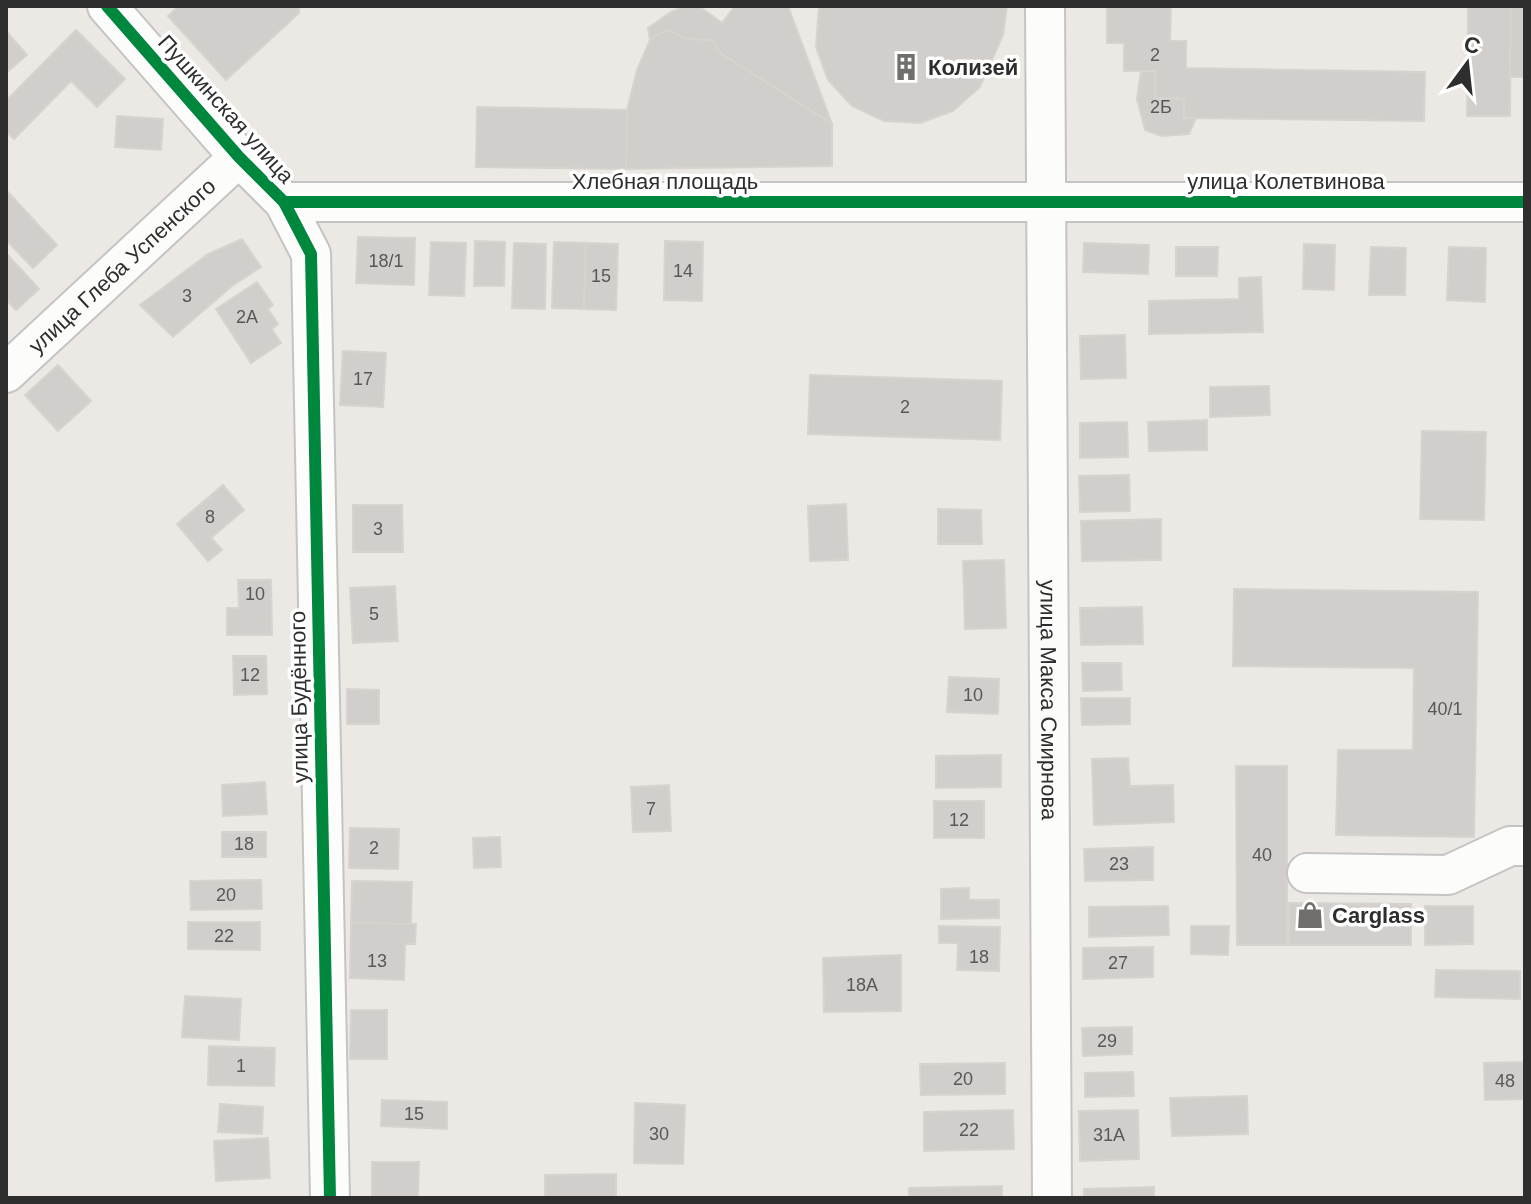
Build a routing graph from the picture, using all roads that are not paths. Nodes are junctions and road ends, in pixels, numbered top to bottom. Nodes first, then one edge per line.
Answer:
1 (107, 6) edge
2 (1045, 6) edge
3 (239, 157) junction
4 (1047, 200) junction
5 (284, 202) junction
6 (1525, 202) edge
7 (6, 373) edge
8 (1525, 846) edge
9 (1307, 873) dead end
10 (330, 1198) edge
11 (1052, 1198) edge

1 - 3 street, Пушкинская улица
2 - 4 street
3 - 5 street, Пушкинская улица
3 - 7 street, улица Глеба Успенского
4 - 5 street, Хлебная площадь
4 - 6 street, улица Колетвинова
4 - 11 street, улица Макса Смирнова
5 - 10 street, улица Будённого
8 - 9 street

